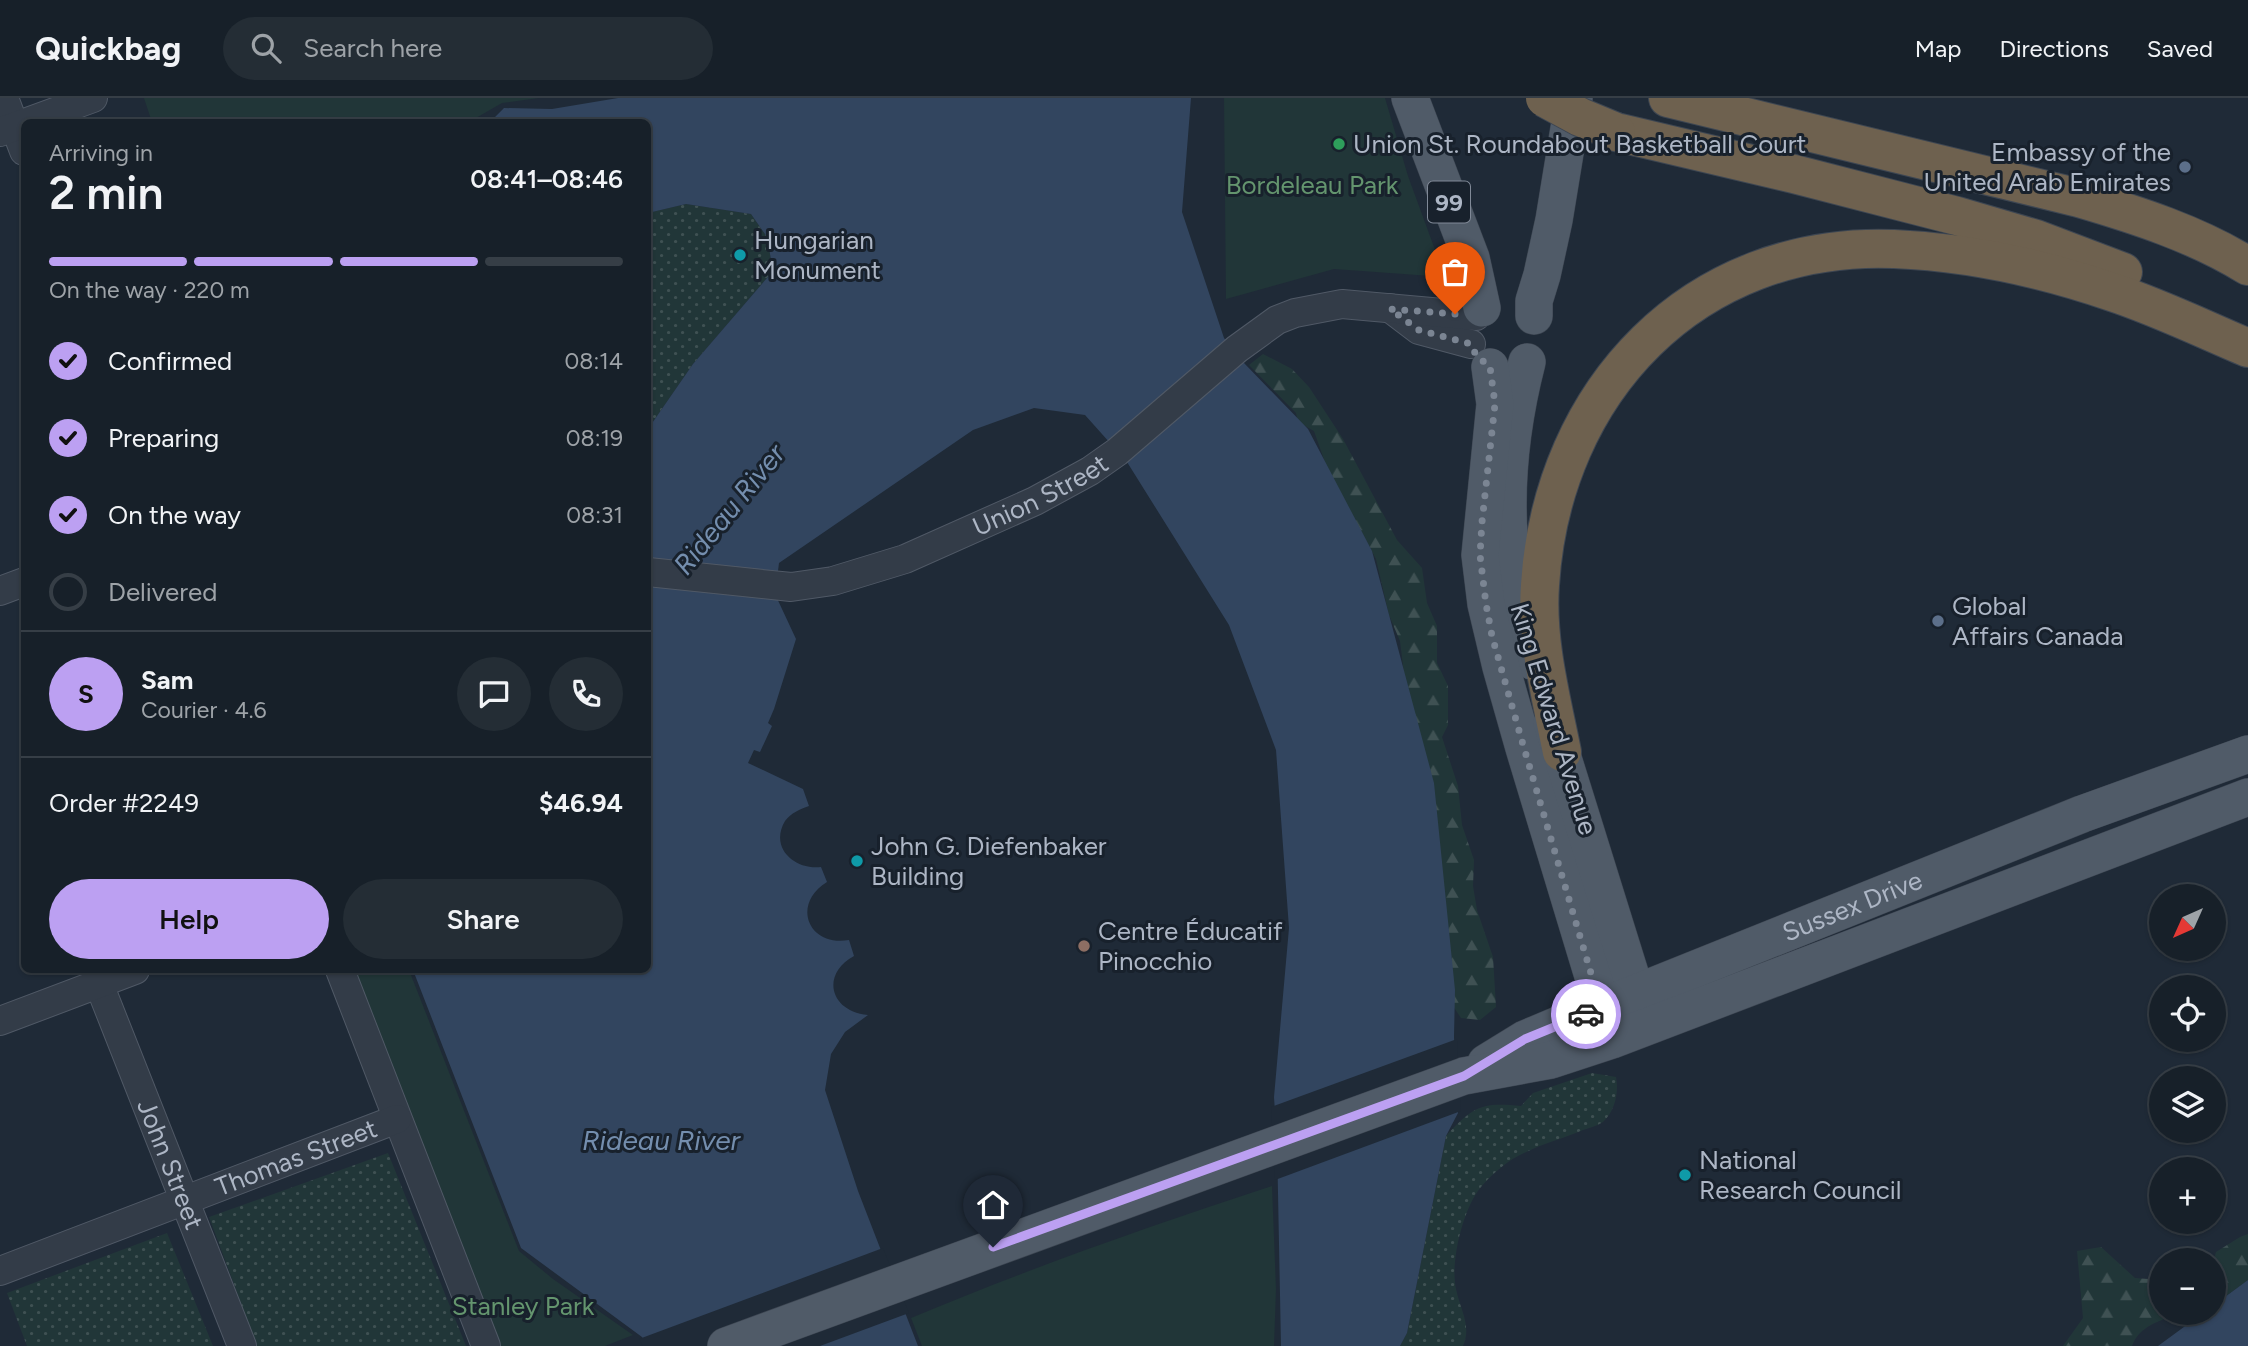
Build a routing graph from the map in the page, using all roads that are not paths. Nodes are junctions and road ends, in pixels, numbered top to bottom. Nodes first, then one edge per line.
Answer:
1 (4, 98) edge
2 (93, 98) edge
3 (1410, 98) edge
4 (1545, 98) edge
5 (1574, 98) edge
6 (1668, 98) edge
7 (49, 119) edge
8 (13, 136) edge
9 (2248, 265) edge
10 (1534, 316) junction
11 (1480, 334) junction
12 (2248, 347) edge
13 (1527, 362) junction
14 (651, 572) edge
15 (21, 583) edge
16 (0, 592) edge
17 (1562, 752) junction
18 (2248, 754) edge
19 (2248, 797) edge
20 (2082, 814) junction
21 (2098, 853) junction
22 (127, 973) edge
23 (341, 973) edge
24 (99, 984) junction
25 (1642, 1010) junction
26 (0, 1021) edge
27 (1607, 1024) junction
28 (397, 1119) junction
29 (184, 1200) junction
30 (0, 1271) edge
31 (242, 1346) edge
32 (486, 1346) edge
33 (726, 1346) edge

1 - 8 street
2 - 7 street
3 - 11 main road, King Edward Avenue / 99
4 - 12 highway, bridge
5 - 10 main road
6 - 9 highway
10 - 11 main road
10 - 13 main road
11 - 13 main road
11 - 14 street, Union Street
11 - 27 main road, King Edward Avenue
12 - 17 highway
13 - 17 main road, King Edward Avenue
15 - 16 street
17 - 25 main road, King Edward Avenue
18 - 20 main road, Sussex Drive
19 - 21 main road, Sussex Drive
20 - 21 main road
20 - 25 main road, Sussex Drive
21 - 25 main road, Sussex Drive
22 - 24 street
23 - 28 street
24 - 26 street
24 - 29 street, John Street
25 - 27 main road, Sussex Drive
27 - 33 main road, Sussex Drive
28 - 29 street, Thomas Street
28 - 32 street
29 - 30 street, Thomas Street
29 - 31 street, John Street

